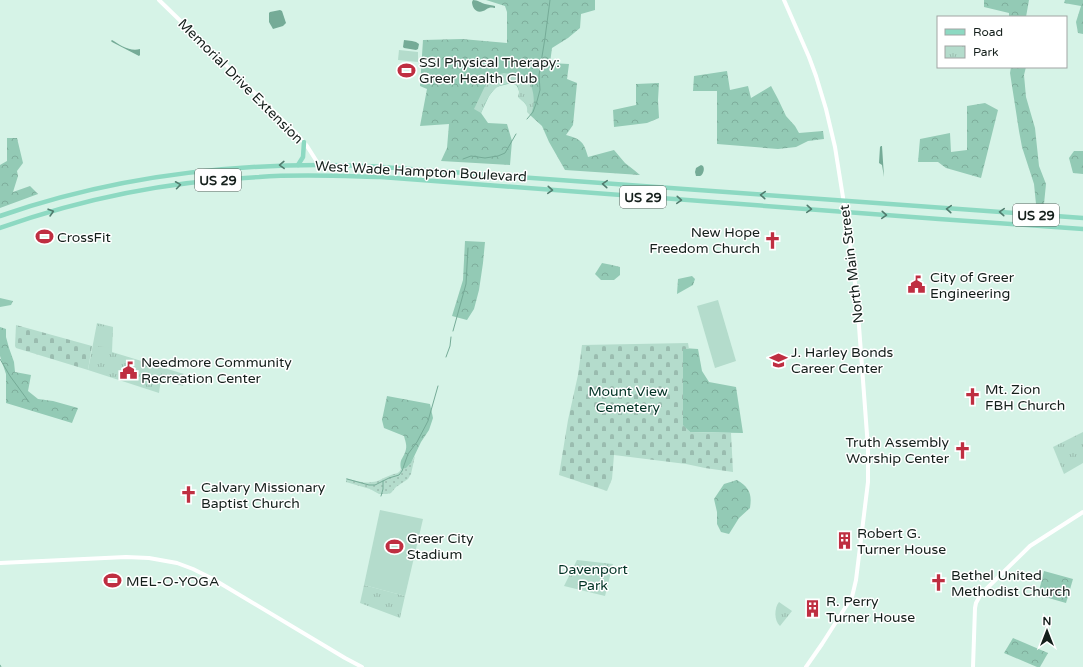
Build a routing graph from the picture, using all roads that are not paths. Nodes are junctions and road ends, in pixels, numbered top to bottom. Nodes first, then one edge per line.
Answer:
1 (159, 0) edge
2 (784, 0) edge
3 (304, 142) junction
4 (298, 165) junction
5 (319, 165) junction
6 (843, 201) junction
7 (26, 208) junction
8 (845, 212) junction
9 (0, 216) edge
10 (29, 218) junction
11 (1083, 218) edge
12 (0, 228) edge
13 (1083, 229) edge
14 (1083, 512) edge
15 (0, 564) edge
16 (362, 667) edge
17 (806, 667) edge
18 (972, 667) edge

1 - 3 main road, Memorial Drive Extension
2 - 6 main road, North Main Street
3 - 4 main road
3 - 5 main road, Memorial Drive Extension
4 - 5 main road, West Wade Hampton Boulevard / US 29
4 -> 7 main road, West Wade Hampton Boulevard / US 29
6 -> 5 main road, West Wade Hampton Boulevard / US 29
6 - 8 main road, North Main Street
11 -> 6 main road, US 29
7 - 9 main road, West Wade Hampton Boulevard / US 29
7 - 10 main road
10 -> 8 main road, West Wade Hampton Boulevard / US 29
8 -> 13 main road, US 29
8 - 17 main road, North Main Street
10 - 12 main road, West Wade Hampton Boulevard / US 29
14 - 18 main road
15 - 16 main road

